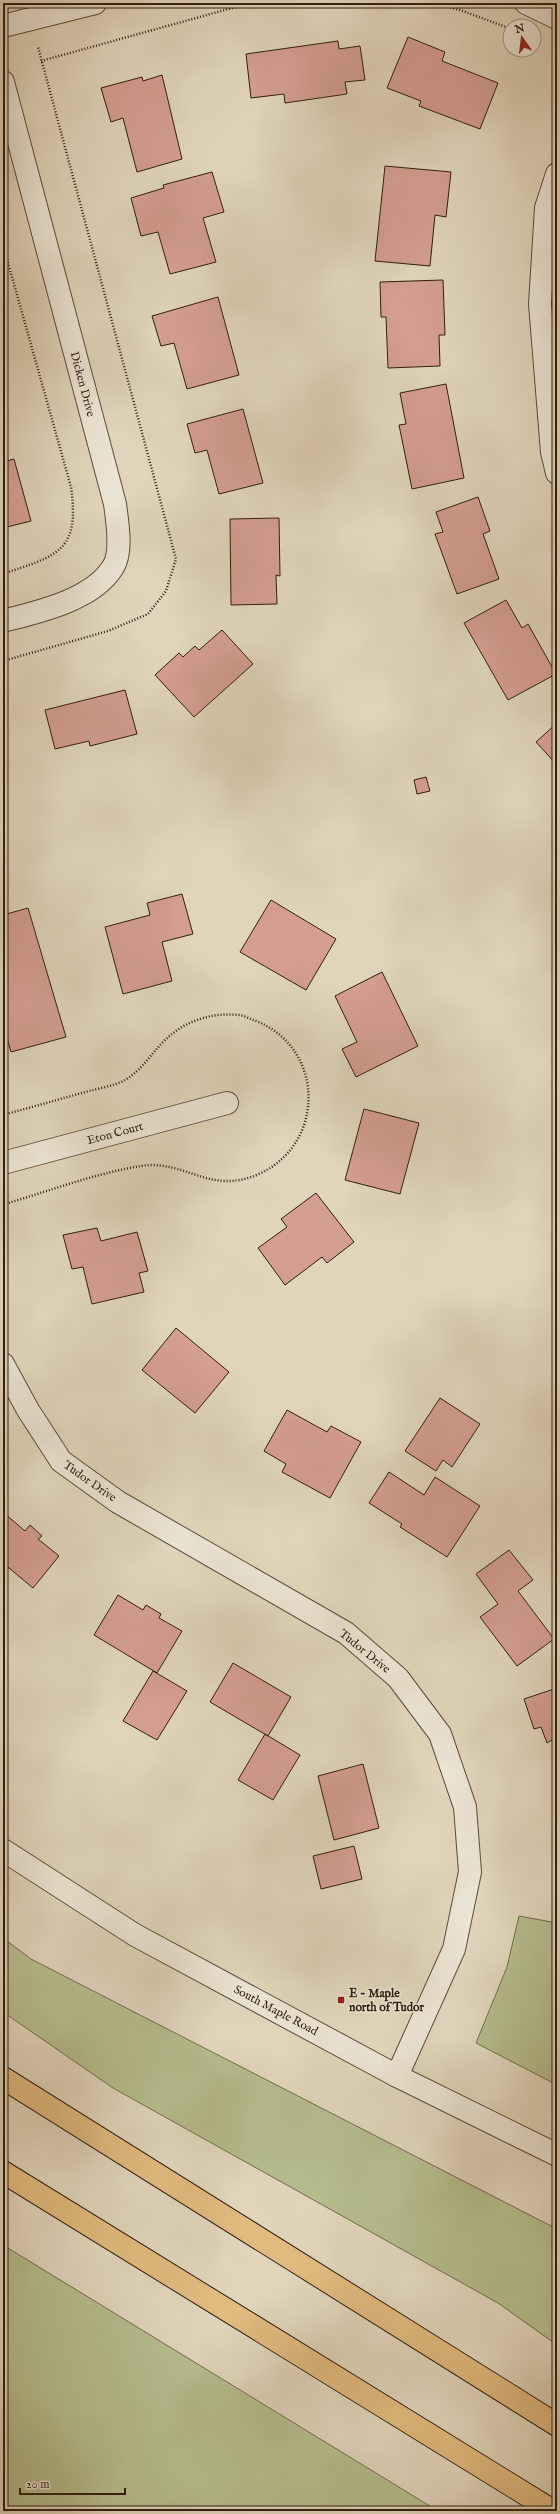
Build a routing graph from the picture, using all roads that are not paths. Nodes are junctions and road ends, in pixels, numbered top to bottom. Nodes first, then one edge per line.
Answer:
1 (95, 3) edge
2 (526, 3) edge
3 (557, 18) edge
4 (3, 26) edge
5 (3, 82) edge
6 (557, 174) edge
7 (557, 473) edge
8 (3, 621) edge
9 (227, 1103) dead end
10 (3, 1163) edge
11 (3, 1364) edge
12 (3, 1850) edge
13 (398, 2076) junction
14 (3, 2078) edge
15 (557, 2155) edge
16 (3, 2172) edge
17 (557, 2425) edge
18 (553, 2511) edge

1 - 4 street
2 - 3 street
5 - 8 street, Dicken Drive
6 - 7 street
9 - 10 street, Eton Court
11 - 13 street, Tudor Drive
12 - 13 street, South Maple Road
13 - 15 street, South Maple Road
14 - 17 highway
16 - 18 highway

